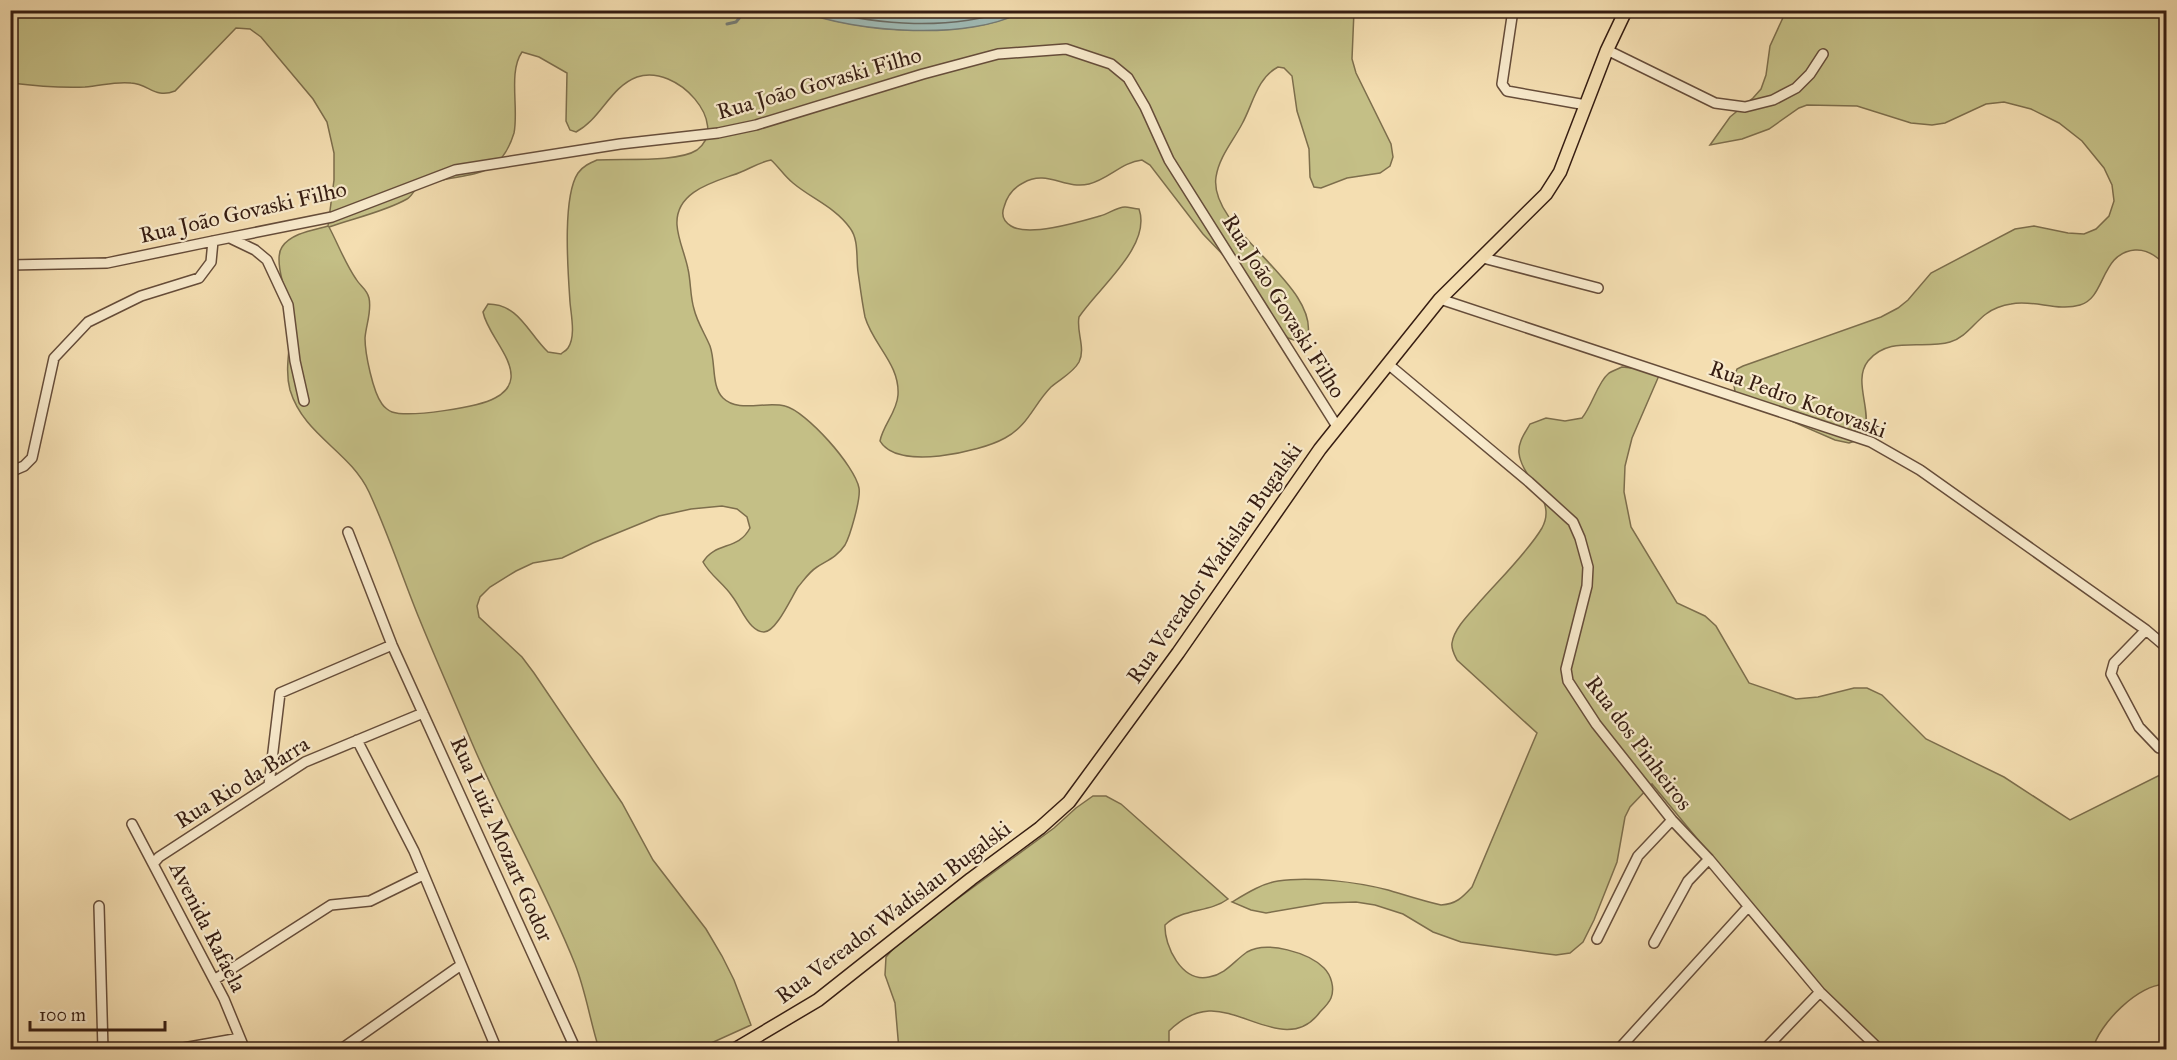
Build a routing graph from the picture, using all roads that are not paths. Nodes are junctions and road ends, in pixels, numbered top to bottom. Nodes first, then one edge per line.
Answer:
1 (1513, 10) edge
2 (1626, 10) edge
3 (1607, 50) junction
4 (1823, 54) dead end
5 (1586, 105) junction
6 (230, 238) junction
7 (213, 242) junction
8 (1484, 258) junction
9 (10, 265) edge
10 (1598, 288) dead end
11 (1440, 299) junction
12 (1388, 364) junction
13 (304, 401) dead end
14 (1338, 428) junction
15 (10, 472) edge
16 (348, 532) dead end
17 (2146, 630) junction
18 (392, 645) junction
19 (2166, 647) edge
20 (423, 713) junction
21 (357, 740) junction
22 (2159, 748) dead end
23 (269, 785) junction
24 (1672, 820) junction
25 (132, 825) dead end
26 (1709, 859) junction
27 (153, 864) junction
28 (423, 875) junction
29 (99, 906) dead end
30 (1748, 907) junction
31 (1597, 939) dead end
32 (1654, 943) dead end
33 (461, 965) junction
34 (214, 980) junction
35 (1820, 992) junction
36 (240, 1038) junction
37 (103, 1050) edge
38 (172, 1050) edge
39 (245, 1050) edge
40 (340, 1050) edge
41 (497, 1050) edge
42 (576, 1050) edge
43 (734, 1050) edge
44 (1618, 1050) edge
45 (1764, 1050) edge
46 (1880, 1050) edge

1 - 5 street
2 - 3 main road, Rua Vereador Wadislau Bugalski
3 - 4 street
3 - 5 main road, Rua Vereador Wadislau Bugalski
5 - 8 main road, Rua Vereador Wadislau Bugalski
6 - 7 street, Rua João Govaski Filho
6 - 13 street
6 - 14 street, Rua João Govaski Filho
7 - 9 street, Rua João Govaski Filho
7 - 15 street
8 - 10 street
8 - 11 main road, Rua Vereador Wadislau Bugalski
11 - 12 main road, Rua Vereador Wadislau Bugalski
11 - 17 street, Rua Pedro Kotovaski
12 - 14 main road, Rua Vereador Wadislau Bugalski
12 - 24 street, Rua dos Pinheiros
14 - 43 main road, Rua Vereador Wadislau Bugalski
16 - 18 street, Rua Luiz Mozart Godor
17 - 19 street, Rua Pedro Kotovaski
17 - 22 street
18 - 20 street, Rua Luiz Mozart Godor
18 - 23 street
20 - 21 street, Rua Rio da Barra
20 - 42 street, Rua Luiz Mozart Godor
21 - 23 street, Rua Rio da Barra
21 - 28 street
23 - 27 street, Rua Rio da Barra
24 - 26 street, Rua dos Pinheiros
24 - 31 street
25 - 27 street, Avenida Rafaela
26 - 30 street, Rua dos Pinheiros
26 - 32 street
27 - 34 street, Avenida Rafaela
28 - 33 street
28 - 34 street
29 - 37 street
30 - 35 street, Rua dos Pinheiros
30 - 44 street
33 - 40 street
33 - 41 street
34 - 36 street, Avenida Rafaela
35 - 45 street
35 - 46 street, Rua dos Pinheiros
36 - 38 street
36 - 39 street, Avenida Rafaela

